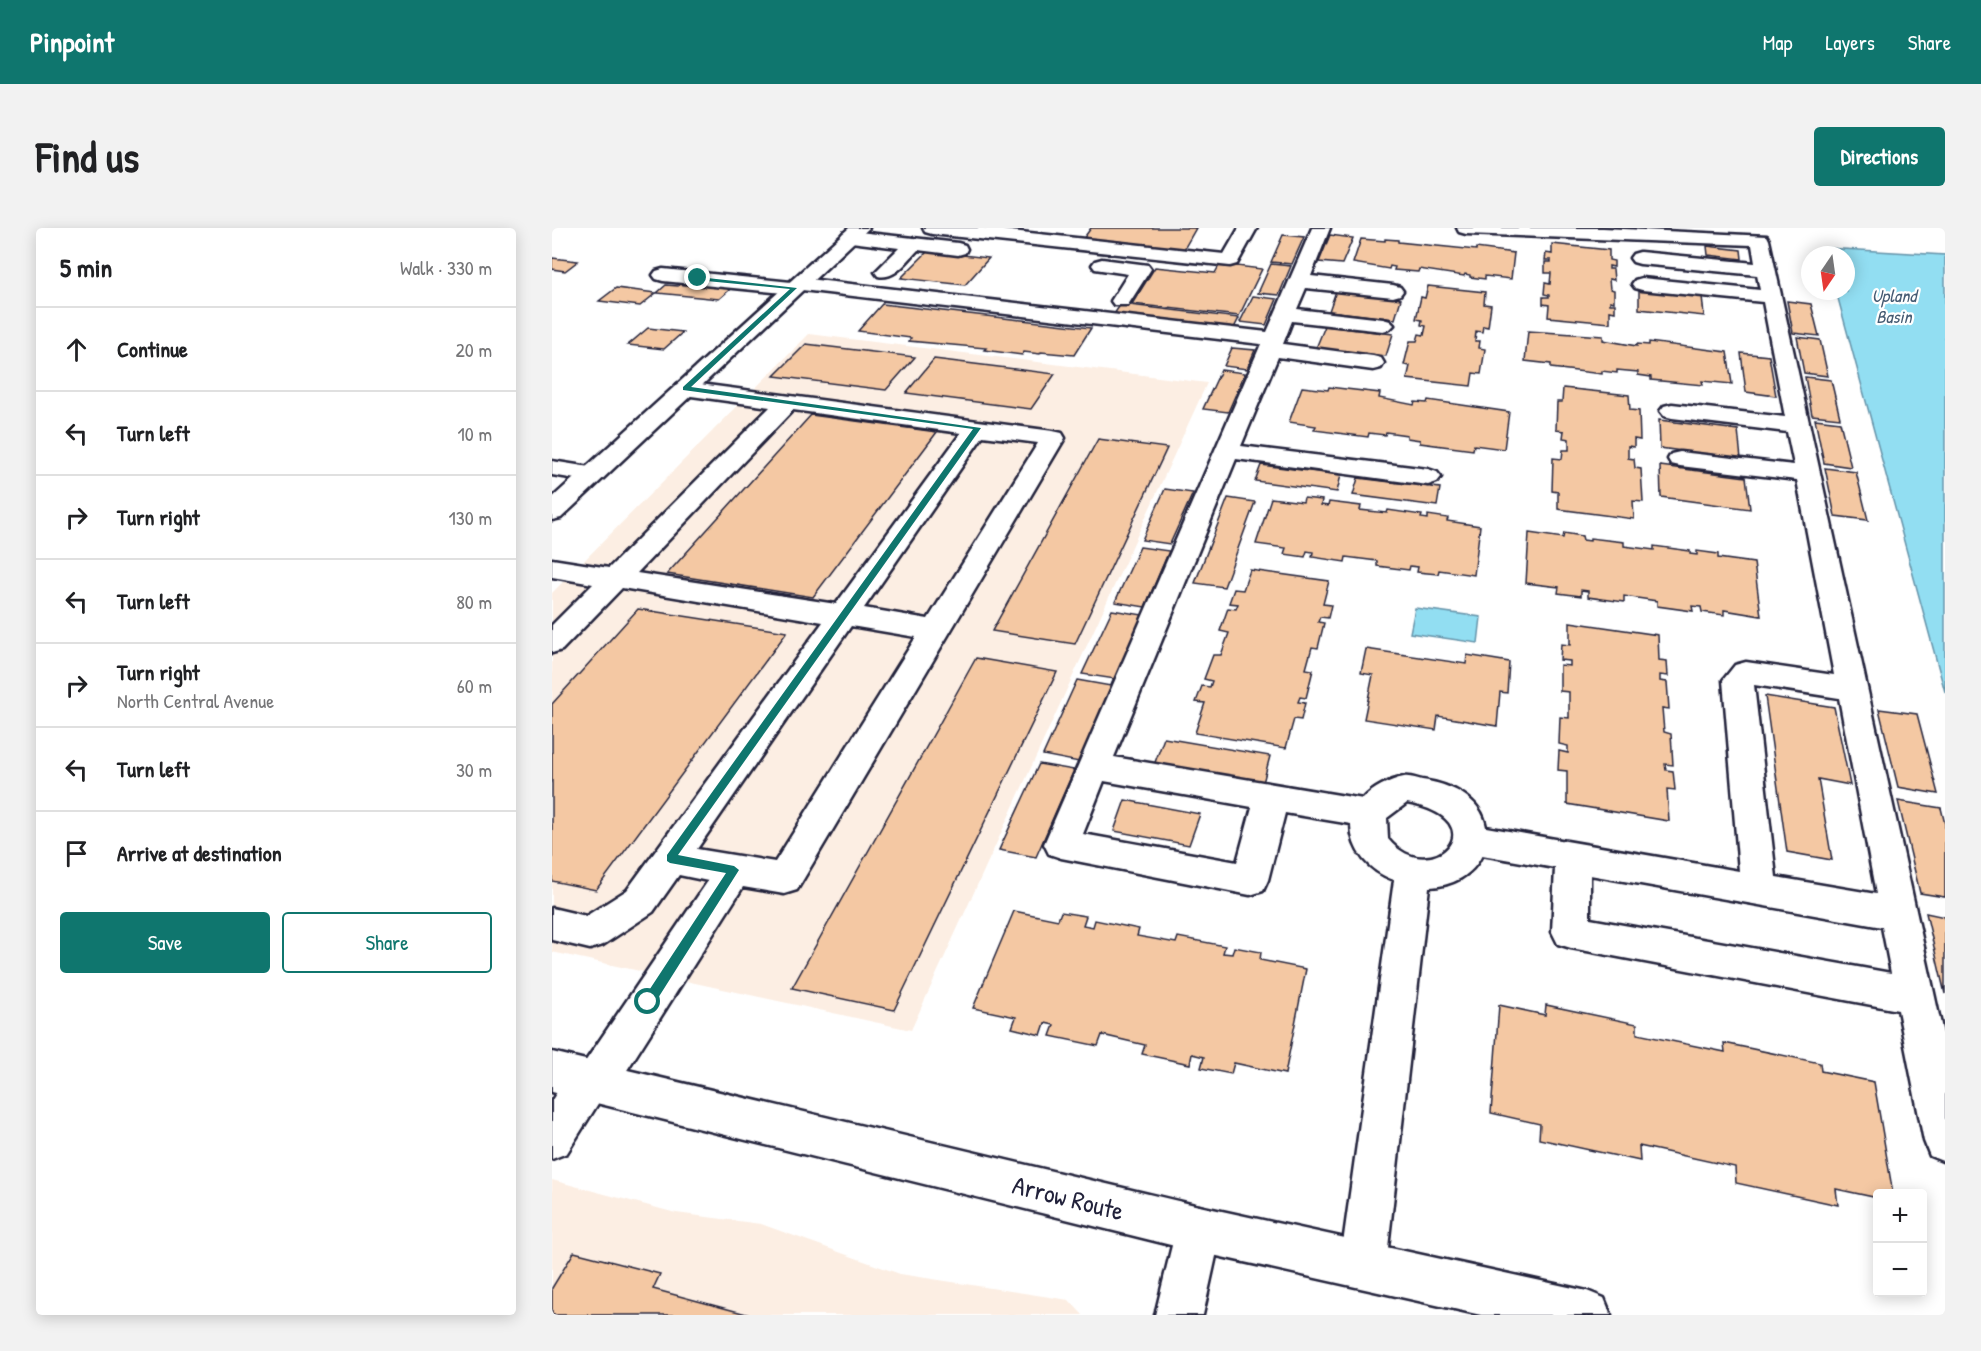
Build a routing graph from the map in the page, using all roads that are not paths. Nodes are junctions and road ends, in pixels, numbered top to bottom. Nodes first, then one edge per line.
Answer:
1 (932, 228) edge
2 (1248, 228) edge
3 (1321, 228) edge
4 (1466, 228) edge
5 (855, 233) edge
6 (914, 244) junction
7 (1640, 258) dead end
8 (885, 272) dead end
9 (663, 275) dead end
10 (1299, 281) junction
11 (1642, 284) dead end
12 (1769, 284) junction
13 (796, 286) junction
14 (1393, 291) dead end
15 (1122, 301) dead end
16 (1383, 325) dead end
17 (1276, 334) junction
18 (1373, 363) dead end
19 (685, 389) junction
20 (787, 403) junction
21 (1672, 411) dead end
22 (1798, 426) junction
23 (977, 428) junction
24 (1227, 451) junction
25 (1680, 459) dead end
26 (552, 468) edge
27 (593, 474) junction
28 (1808, 474) junction
29 (1428, 477) dead end
30 (552, 512) edge
31 (552, 568) edge
32 (615, 578) junction
33 (843, 615) junction
34 (936, 630) junction
35 (552, 643) edge
36 (1852, 689) junction
37 (1094, 766) junction
38 (1272, 797) junction
39 (1370, 814) junction
40 (1472, 839) junction
41 (1573, 856) junction
42 (670, 858) junction
43 (734, 870) junction
44 (1413, 872) junction
45 (1759, 890) junction
46 (1899, 914) junction
47 (552, 924) edge
48 (1915, 995) junction
49 (578, 1079) edge
50 (552, 1138) edge
51 (1945, 1141) edge
52 (1199, 1229) junction
53 (1363, 1265) junction
54 (1179, 1315) edge
55 (1587, 1315) edge

1 - 2 main road
3 - 10 main road
4 - 12 main road
5 - 6 main road
5 - 13 main road
6 - 8 main road
6 - 15 main road
7 - 12 main road
9 - 13 main road
10 - 14 main road
10 - 17 main road
11 - 12 main road
12 - 22 main road
13 - 17 main road
13 - 19 main road
16 - 17 main road
17 - 18 main road
17 - 24 main road
19 - 20 main road
19 - 27 main road
20 - 23 main road
20 - 32 main road
21 - 22 main road
22 - 28 main road
23 - 33 main road
23 - 34 main road
24 - 29 main road
24 - 37 main road
25 - 28 main road
26 - 27 main road
27 - 30 main road
28 - 36 main road
31 - 32 main road
32 - 33 main road
32 - 35 main road
33 - 34 main road
33 - 42 main road
34 - 43 main road
36 - 45 main road
36 - 46 main road
37 - 38 main road
37 - 38 main road
38 - 39 main road
39 - 40 main road
39 - 44 main road
40 - 41 main road
40 - 44 main road
41 - 45 main road
41 - 48 main road
42 - 43 main road
42 - 47 main road
43 - 49 main road
44 - 53 main road
45 - 46 main road
46 - 48 main road
48 - 51 main road
49 - 50 main road
49 - 52 main road, Arrow Route
52 - 53 main road, Arrow Route
52 - 54 main road
53 - 55 main road, Arrow Route

